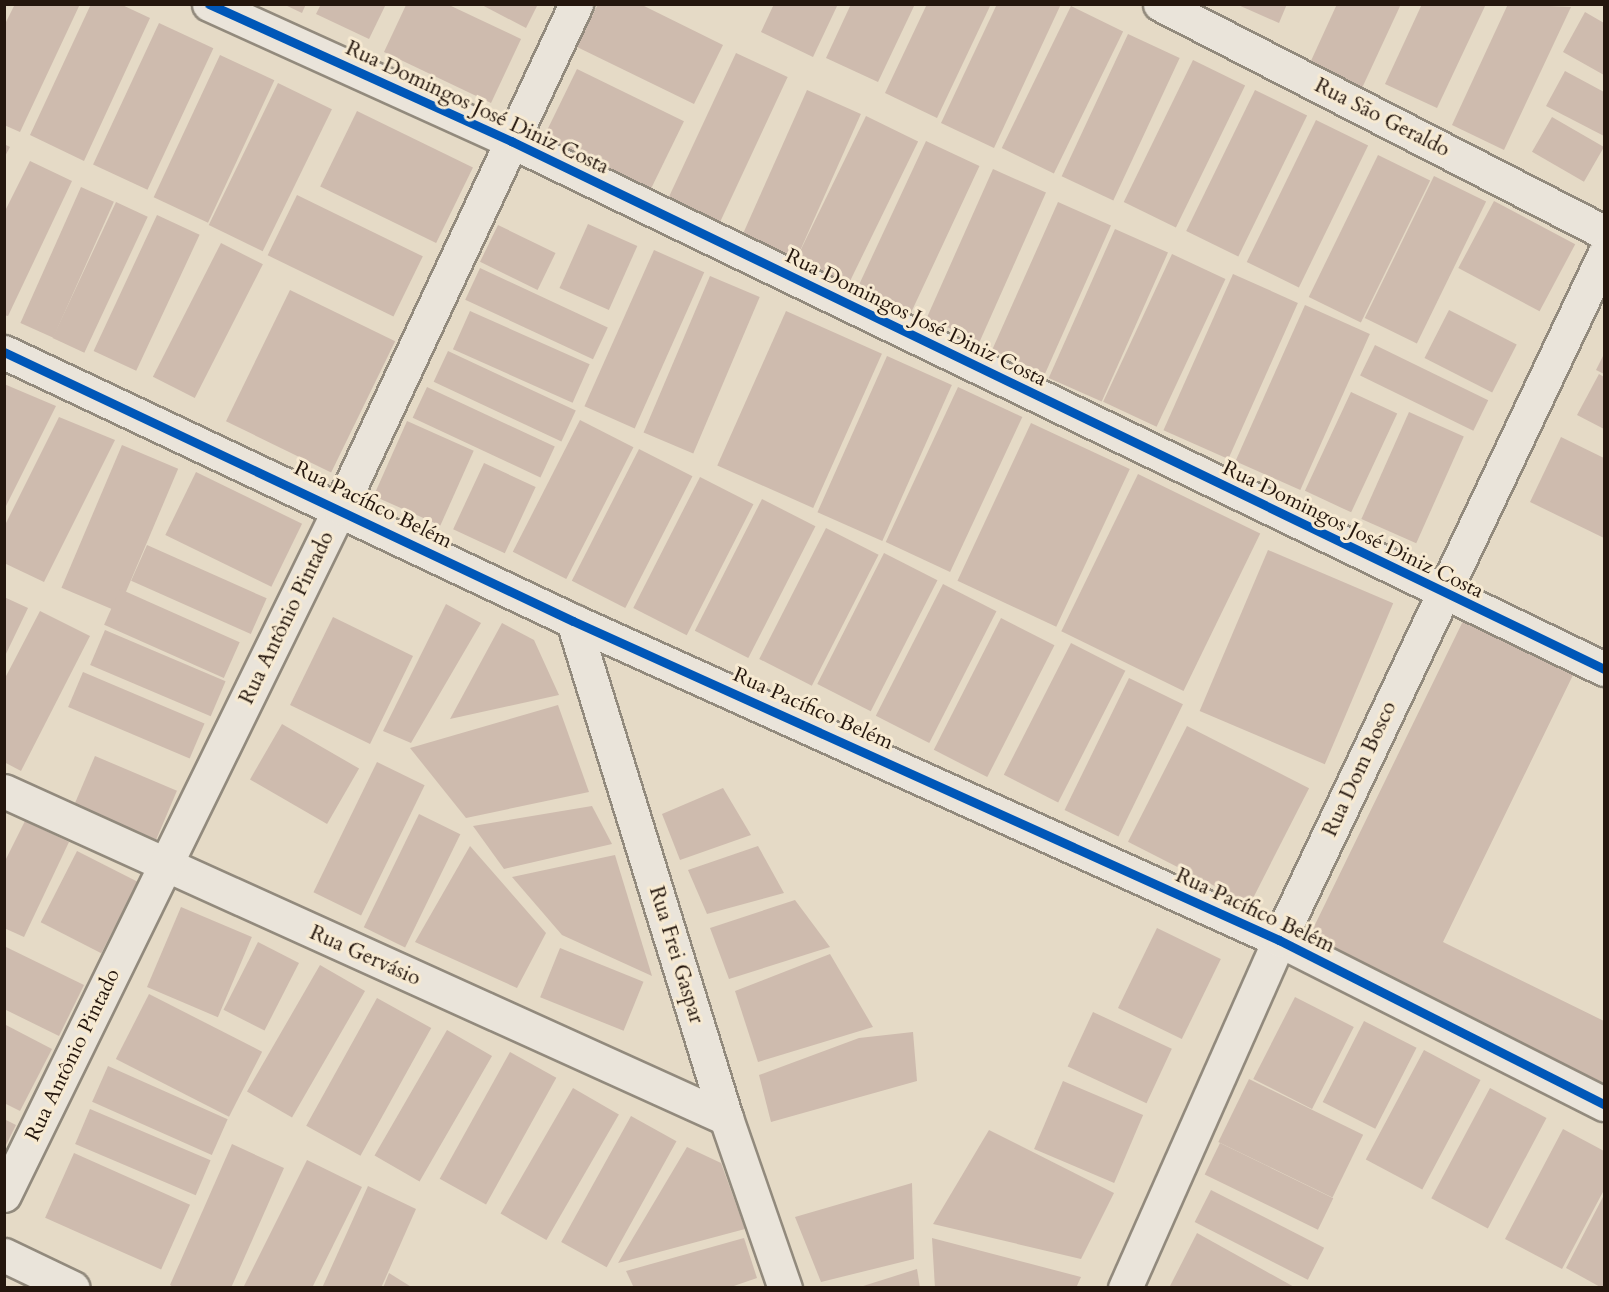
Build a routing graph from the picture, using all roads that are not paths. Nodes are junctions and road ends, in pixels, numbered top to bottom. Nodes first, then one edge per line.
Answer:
1 (209, 4) edge
2 (576, 4) edge
3 (1160, 4) edge
4 (511, 141) junction
5 (1605, 232) edge
6 (1605, 255) edge
7 (4, 351) edge
8 (340, 508) junction
9 (1442, 594) junction
10 (573, 621) junction
11 (1605, 669) edge
12 (4, 791) edge
13 (166, 866) junction
14 (1279, 940) junction
15 (1605, 1104) edge
16 (726, 1118) junction
17 (4, 1195) edge
18 (4, 1255) edge
19 (73, 1287) edge
20 (785, 1287) edge
21 (1125, 1287) edge

1 - 4 street, Rua Domingos José Diniz Costa
2 - 4 street, Rua Antônio Pintado
3 - 5 street, Rua São Geraldo
4 - 8 street, Rua Antônio Pintado
4 - 9 street, Rua Domingos José Diniz Costa
6 - 9 street, Rua Dom Bosco
7 - 8 street, Rua Pacífico Belém
8 - 10 street, Rua Pacífico Belém
8 - 13 street, Rua Antônio Pintado
9 - 11 street, Rua Domingos José Diniz Costa
9 - 14 street, Rua Dom Bosco
10 - 14 street, Rua Pacífico Belém
10 - 16 street, Rua Frei Gaspar
12 - 13 street, Rua Gervásio
13 - 16 street, Rua Gervásio
13 - 17 street, Rua Antônio Pintado
14 - 15 street, Rua Pacífico Belém
14 - 21 street, Rua Dom Bosco
16 - 20 street, Rua Frei Gaspar
18 - 19 street

